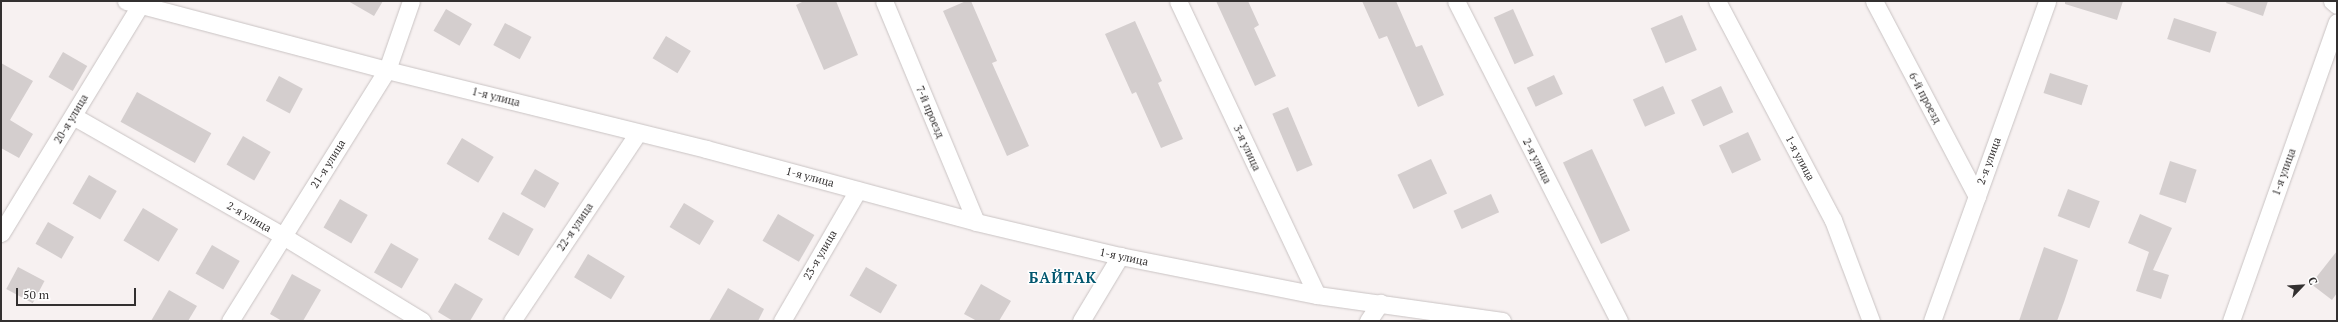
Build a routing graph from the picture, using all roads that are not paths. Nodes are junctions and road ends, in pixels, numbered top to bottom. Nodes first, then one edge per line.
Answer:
1 (411, 1) edge
2 (884, 1) edge
3 (1178, 1) edge
4 (1456, 1) edge
5 (1717, 1) edge
6 (1874, 1) edge
7 (2046, 1) edge
8 (2332, 1) edge
9 (133, 3) edge
10 (2337, 5) edge
11 (2337, 22) edge
12 (387, 70) junction
13 (73, 116) junction
14 (638, 133) junction
15 (858, 190) junction
16 (1977, 196) junction
17 (976, 222) junction
18 (1, 232) edge
19 (283, 236) junction
20 (1120, 256) junction
21 (1317, 295) junction
22 (1380, 304) junction
23 (230, 321) edge
24 (422, 321) edge
25 (512, 321) edge
26 (782, 321) edge
27 (1081, 321) edge
28 (1368, 321) edge
29 (1502, 321) edge
30 (1619, 321) edge
31 (1871, 321) edge
32 (1932, 321) edge
33 (2231, 321) edge

1 - 12 street, 21-я улица
2 - 17 street, 7-й проезд
3 - 21 street, 3-я улица
4 - 30 street, 2-я улица
5 - 31 street, 1-я улица
6 - 16 street, 6-й проезд
7 - 16 street, 2-я улица
8 - 10 street
9 - 12 street, 1-я улица
9 - 13 street, 20-я улица
11 - 33 street, 1-я улица
12 - 14 street, 1-я улица
12 - 19 street, 21-я улица
13 - 18 street, 20-я улица
13 - 19 street, 2-я улица
14 - 15 street, 1-я улица
14 - 25 street, 22-я улица
15 - 17 street, 1-я улица
15 - 26 street, 23-я улица
16 - 32 street, 2-я улица
17 - 20 street, 1-я улица
19 - 23 street, 21-я улица
19 - 24 street, 2-я улица
20 - 21 street, 1-я улица
20 - 27 street
21 - 22 street, 1-я улица
22 - 28 street
22 - 29 street, 1-я улица

